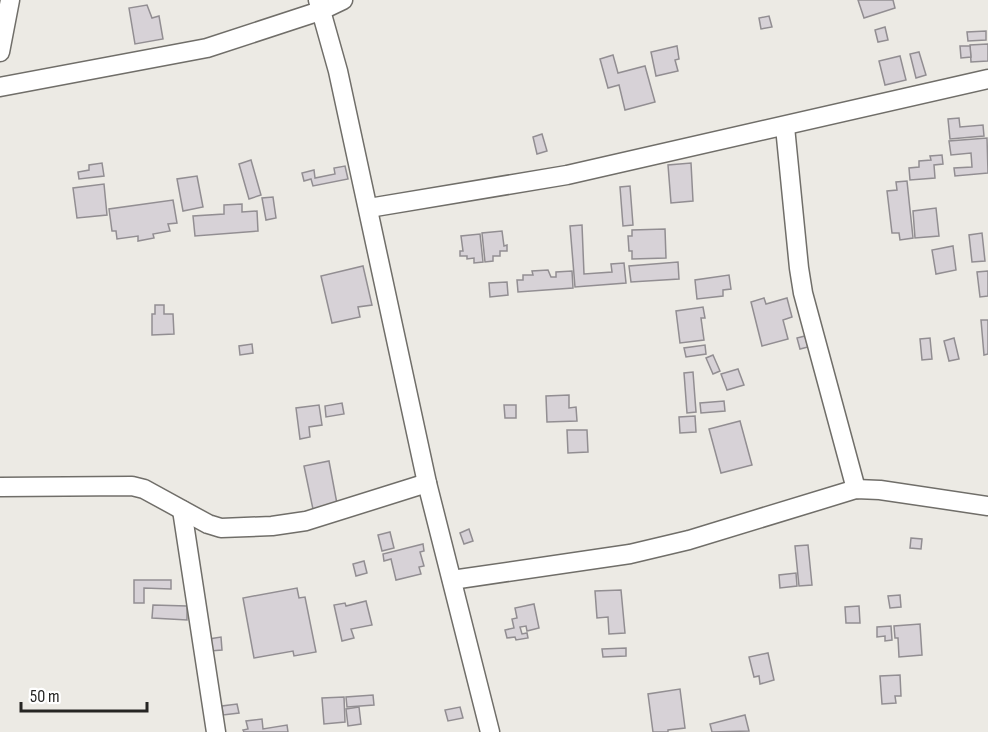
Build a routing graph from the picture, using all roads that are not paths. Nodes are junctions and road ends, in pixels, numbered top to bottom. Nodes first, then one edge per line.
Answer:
1 (10, 0) edge
2 (343, 0) edge
3 (319, 5) edge
4 (0, 51) edge
5 (988, 79) edge
6 (0, 87) edge
7 (784, 127) junction
8 (369, 208) junction
9 (427, 483) junction
10 (0, 487) edge
11 (856, 489) junction
12 (988, 506) edge
13 (182, 510) junction
14 (452, 580) junction
15 (216, 732) edge
16 (490, 732) edge

1 - 4 street
2 - 3 street
3 - 6 street
3 - 8 street
5 - 7 street
7 - 8 street
7 - 11 street
8 - 9 street
9 - 13 street
9 - 14 street
10 - 13 street
11 - 12 street
11 - 14 street
13 - 15 street
14 - 16 street

